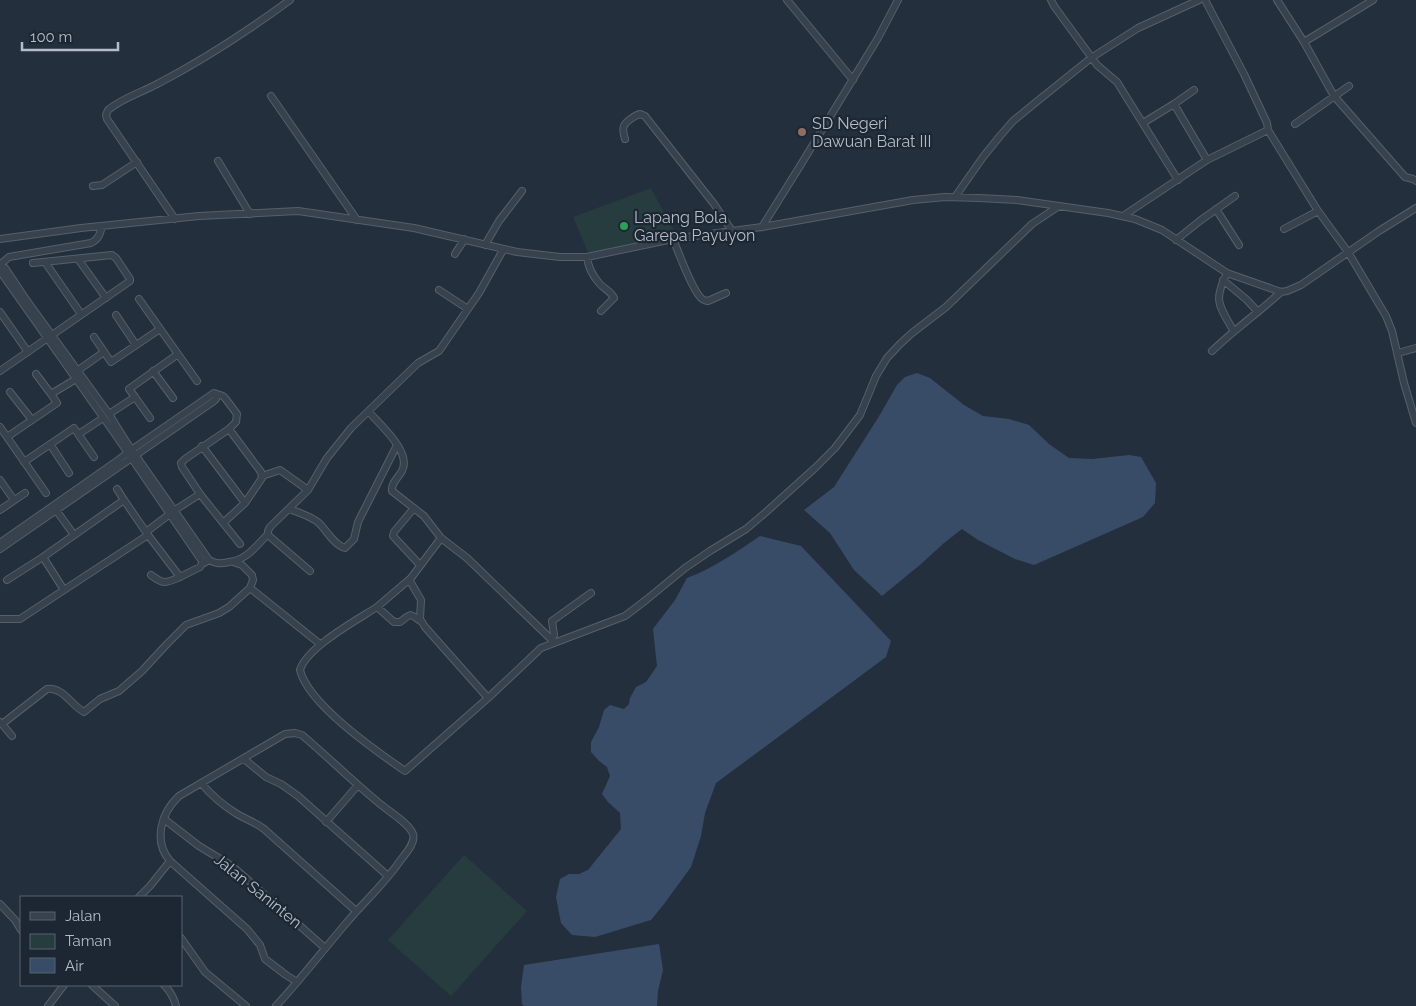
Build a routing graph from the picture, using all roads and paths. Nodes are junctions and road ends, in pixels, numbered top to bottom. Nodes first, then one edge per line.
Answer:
1 (290, 0) edge
2 (787, 0) edge
3 (898, 0) edge
4 (1051, 0) edge
5 (1199, 0) edge
6 (1205, 0) edge
7 (1278, 0) edge
8 (1373, 0) edge
9 (1304, 42) junction
10 (1091, 58) junction
11 (852, 80) junction
12 (1350, 86) dead end
13 (1194, 90) dead end
14 (271, 96) dead end
15 (1334, 96) junction
16 (1174, 104) junction
17 (1143, 123) junction
18 (1295, 124) dead end
19 (1268, 130) junction
20 (625, 138) dead end
21 (218, 160) dead end
22 (1207, 160) junction
23 (136, 162) junction
24 (1178, 180) junction
25 (1416, 181) edge
26 (93, 186) dead end
27 (522, 191) dead end
28 (1235, 196) dead end
29 (955, 197) junction
30 (1059, 206) junction
31 (1416, 208) edge
32 (1216, 209) junction
33 (1318, 211) junction
34 (250, 214) junction
35 (1123, 216) junction
36 (174, 219) junction
37 (356, 220) junction
38 (102, 226) junction
39 (762, 228) junction
40 (1284, 229) dead end
41 (732, 230) junction
42 (0, 239) edge
43 (464, 239) junction
44 (673, 239) junction
45 (1176, 240) junction
46 (485, 245) junction
47 (1239, 246) dead end
48 (503, 250) junction
49 (1348, 252) junction
50 (455, 254) dead end
51 (587, 257) junction
52 (78, 259) junction
53 (45, 262) junction
54 (33, 263) dead end
55 (1227, 273) junction
56 (1224, 280) junction
57 (439, 290) dead end
58 (1282, 292) junction
59 (726, 293) dead end
60 (106, 298) junction
61 (139, 299) dead end
62 (468, 309) junction
63 (601, 311) dead end
64 (0, 312) edge
65 (1258, 312) junction
66 (81, 314) junction
67 (116, 315) dead end
68 (160, 330) junction
69 (1233, 330) junction
70 (94, 336) dead end
71 (49, 337) junction
72 (136, 345) junction
73 (1416, 348) edge
74 (1212, 351) dead end
75 (28, 352) junction
76 (104, 352) junction
77 (178, 354) junction
78 (1398, 354) junction
79 (0, 361) edge
80 (2, 369) edge
81 (78, 371) junction
82 (153, 371) junction
83 (36, 374) dead end
84 (76, 378) junction
85 (196, 381) dead end
86 (10, 392) dead end
87 (51, 394) junction
88 (134, 397) junction
89 (173, 398) dead end
90 (369, 412) junction
91 (106, 416) junction
92 (150, 418) dead end
93 (32, 420) junction
94 (1416, 423) edge
95 (0, 427) edge
96 (229, 429) junction
97 (79, 434) junction
98 (7, 437) junction
99 (50, 444) junction
100 (397, 445) junction
101 (202, 446) junction
102 (131, 454) junction
103 (94, 457) dead end
104 (24, 462) junction
105 (69, 472) dead end
106 (262, 476) junction
107 (0, 480) edge
108 (90, 484) junction
109 (117, 489) dead end
110 (308, 490) junction
111 (25, 493) dead end
112 (46, 493) dead end
113 (200, 494) junction
114 (14, 500) junction
115 (124, 500) junction
116 (245, 503) junction
117 (414, 508) junction
118 (290, 509) junction
119 (0, 510) edge
120 (56, 510) junction
121 (172, 512) junction
122 (223, 523) junction
123 (20, 533) junction
124 (147, 534) junction
125 (268, 534) junction
126 (74, 535) junction
127 (441, 538) junction
128 (0, 543) edge
129 (240, 544) dead end
130 (0, 550) edge
131 (43, 557) junction
132 (206, 561) junction
133 (233, 562) junction
134 (420, 565) junction
135 (310, 572) dead end
136 (151, 575) dead end
137 (180, 577) junction
138 (411, 578) junction
139 (7, 580) dead end
140 (250, 588) junction
141 (64, 590) junction
142 (591, 593) dead end
143 (378, 607) junction
144 (0, 619) edge
145 (422, 622) junction
146 (554, 641) junction
147 (320, 644) junction
148 (488, 698) junction
149 (1, 723) edge
150 (12, 736) dead end
151 (244, 759) junction
152 (201, 783) junction
153 (358, 785) junction
154 (164, 819) junction
155 (326, 822) junction
156 (170, 861) junction
157 (388, 876) junction
158 (140, 896) edge
159 (0, 904) edge
160 (356, 912) junction
161 (20, 928) edge
162 (182, 939) edge
163 (325, 948) junction
164 (297, 982) junction
165 (56, 986) edge
166 (63, 986) edge
167 (93, 986) edge
168 (165, 986) edge
169 (59, 991) junction
170 (48, 1006) edge
171 (115, 1006) edge
172 (176, 1006) edge
173 (246, 1006) edge
174 (276, 1006) edge

1 - 23 street
2 - 11 street
3 - 11 street
4 - 10 street
5 - 10 street
6 - 19 street
7 - 9 street
8 - 9 street
9 - 15 street
10 - 17 street
10 - 29 street
11 - 39 street
12 - 15 street
13 - 16 street
14 - 37 street
15 - 18 street
15 - 25 street
16 - 17 street
16 - 22 street
17 - 24 street
19 - 22 street
19 - 33 street
20 - 41 street
21 - 34 street
22 - 24 street
23 - 26 street
23 - 36 street
24 - 35 street
27 - 46 street
28 - 32 street
29 - 30 street
29 - 39 street
30 - 35 street
30 - 146 street
31 - 49 street
32 - 45 street
32 - 47 street
33 - 40 street
33 - 49 street
34 - 36 street
34 - 37 street
35 - 45 street
36 - 38 street
37 - 43 street
38 - 42 street
38 - 71 street
39 - 41 street
41 - 44 street
43 - 46 street
43 - 50 street
44 - 51 street
44 - 59 street
45 - 55 street
46 - 48 street
48 - 51 street
48 - 62 street
49 - 58 street
49 - 78 street
51 - 63 street
52 - 53 street
52 - 60 street
52 - 60 street
53 - 54 street
53 - 66 street
55 - 56 street
55 - 58 street
56 - 65 street
56 - 69 street
57 - 62 street
58 - 65 street
60 - 66 street
61 - 68 street
62 - 90 street
64 - 75 street
65 - 69 street
66 - 71 street
67 - 72 street
68 - 72 street
68 - 77 street
69 - 74 street
70 - 76 street
71 - 75 street
71 - 81 street
71 - 84 street
72 - 76 street
73 - 78 street
75 - 80 street
76 - 81 street
77 - 82 street
77 - 85 street
78 - 94 street
79 - 80 street
81 - 91 street
82 - 88 street
82 - 89 street
83 - 87 street
84 - 87 street
84 - 91 street
86 - 93 street
87 - 93 street
88 - 91 street
88 - 92 street
90 - 100 street
90 - 110 street
91 - 97 street
91 - 102 street
93 - 98 street
95 - 98 street
96 - 101 street
96 - 102 street
96 - 106 street
97 - 99 street
97 - 103 street
98 - 104 street
99 - 104 street
99 - 105 street
100 - 117 street
100 - 118 street
101 - 113 street
101 - 116 street
102 - 108 street
102 - 121 street
104 - 112 street
106 - 110 street
106 - 116 street
107 - 114 street
108 - 120 street
108 - 123 street
109 - 115 street
110 - 118 street
111 - 114 street
113 - 121 street
113 - 122 street
114 - 119 street
115 - 124 street
115 - 126 street
116 - 122 street
117 - 127 street
117 - 134 street
118 - 125 street
120 - 123 street
120 - 126 street
121 - 124 street
121 - 132 street
122 - 129 street
123 - 128 street
123 - 130 street
124 - 137 street
124 - 141 street
125 - 133 street
125 - 135 street
126 - 131 street
127 - 134 street
127 - 146 street
131 - 139 street
131 - 141 street
132 - 133 street
132 - 137 street
133 - 140 street
134 - 138 street
136 - 137 street
138 - 143 street
138 - 145 street
140 - 147 street
140 - 149 street
141 - 144 street
142 - 146 street
143 - 145 street
143 - 147 street
145 - 148 street
146 - 148 street
147 - 148 street
149 - 150 street
151 - 152 street
151 - 153 street
151 - 155 street
152 - 154 street
152 - 160 street
153 - 155 street
153 - 157 street
154 - 156 street
154 - 163 street, Jalan Saninten
155 - 157 street
156 - 158 street
156 - 164 street
157 - 160 street
159 - 161 street
160 - 163 street
162 - 173 street
163 - 164 street
164 - 174 street
165 - 169 street
166 - 169 street
167 - 171 street
168 - 172 street
169 - 170 street

